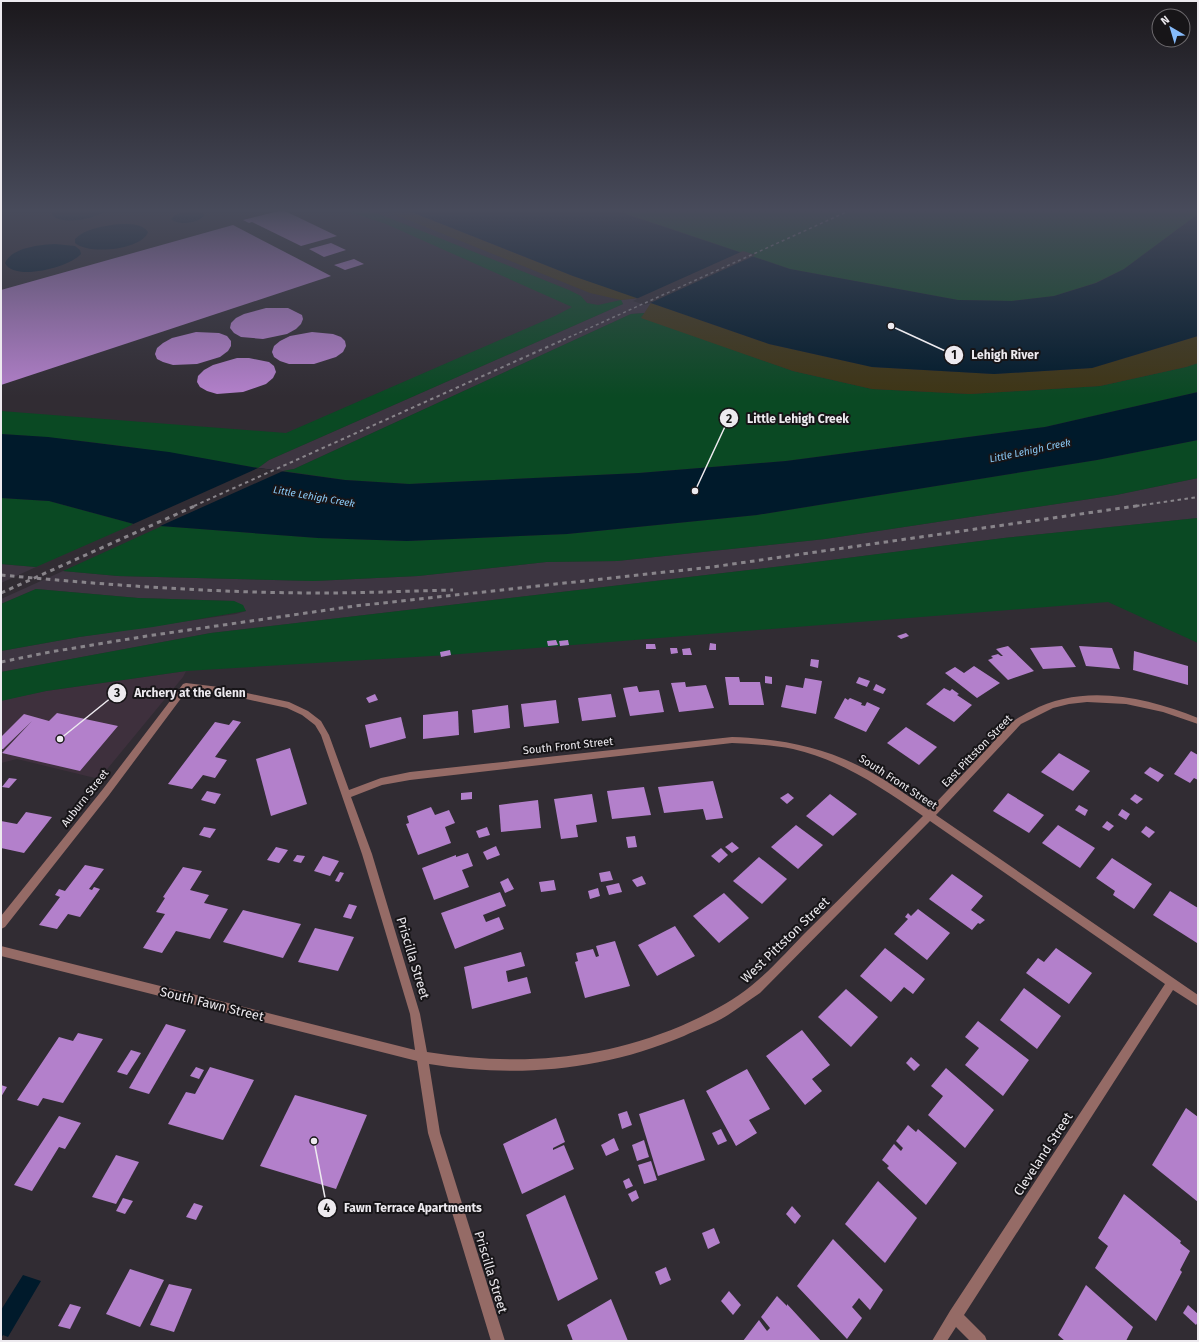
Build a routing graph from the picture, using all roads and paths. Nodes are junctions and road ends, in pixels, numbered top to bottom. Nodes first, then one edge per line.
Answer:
1 (186, 686) joint
2 (1198, 721) edge
3 (346, 795) junction
4 (929, 816) junction
5 (1, 924) edge
6 (1, 951) edge
7 (1172, 983) junction
8 (1198, 1001) edge
9 (422, 1057) junction
10 (955, 1316) junction
11 (498, 1341) edge
12 (939, 1341) edge
13 (980, 1341) edge

1 - 3 street, Priscilla Street
1 - 5 street, Auburn Street
2 - 4 street, East Pittston Street
3 - 4 street, South Front Street
3 - 9 street, Priscilla Street
4 - 7 street, South Front Street
4 - 9 street, West Pittston Street
6 - 9 street, South Fawn Street
7 - 8 street, South Front Street
7 - 10 street, Cleveland Street
9 - 11 street, Priscilla Street
10 - 12 street, Cleveland Street
10 - 13 street

